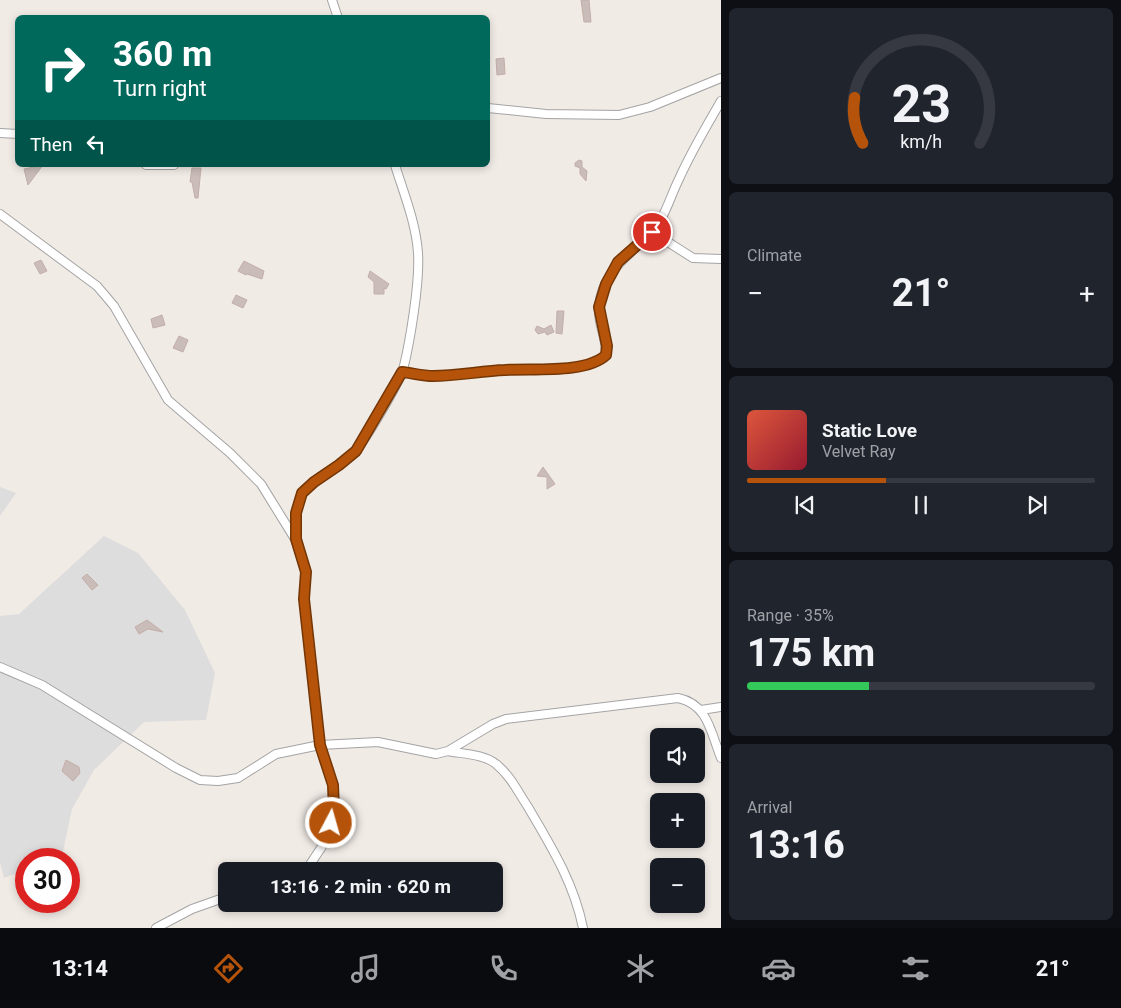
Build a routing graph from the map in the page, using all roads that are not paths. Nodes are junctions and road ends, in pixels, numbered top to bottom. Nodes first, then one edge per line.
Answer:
1 (332, 0) edge
2 (337, 15) edge
3 (721, 78) edge
4 (721, 101) edge
5 (490, 108) edge
6 (0, 133) edge
7 (15, 134) edge
8 (396, 167) edge
9 (0, 214) edge
10 (652, 232) junction
11 (721, 259) edge
12 (402, 372) junction
13 (296, 539) junction
14 (0, 667) edge
15 (721, 707) edge
16 (701, 710) junction
17 (320, 745) junction
18 (448, 751) junction
19 (721, 758) edge
20 (312, 862) edge
21 (218, 900) edge
22 (156, 928) edge
23 (583, 928) edge

1 - 2 street
3 - 5 street
4 - 10 street
6 - 7 street
8 - 12 street
9 - 13 street
10 - 11 street
10 - 12 street
12 - 13 street
13 - 17 street
14 - 17 street
15 - 16 street
16 - 18 street
16 - 19 street
17 - 18 street
17 - 20 street
18 - 23 street
21 - 22 street

